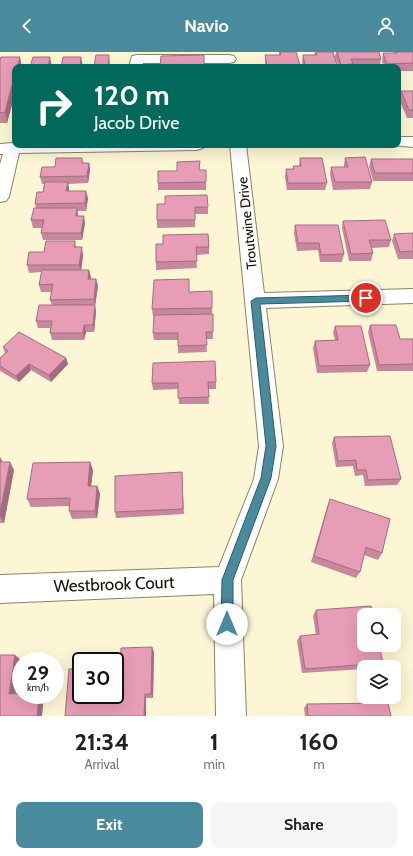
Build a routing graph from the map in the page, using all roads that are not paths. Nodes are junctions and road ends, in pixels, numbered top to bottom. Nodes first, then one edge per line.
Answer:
1 (229, 59) edge
2 (136, 64) edge
3 (401, 142) edge
4 (413, 142) edge
5 (6, 148) edge
6 (238, 148) edge
7 (0, 197) edge
8 (413, 296) edge
9 (256, 301) junction
10 (227, 580) junction
11 (0, 588) edge
12 (231, 716) edge

1 - 2 street
3 - 4 street
5 - 7 street
6 - 9 street, Troutwine Drive
8 - 9 street
9 - 10 street, Troutwine Drive
10 - 11 street, Westbrook Court
10 - 12 street

